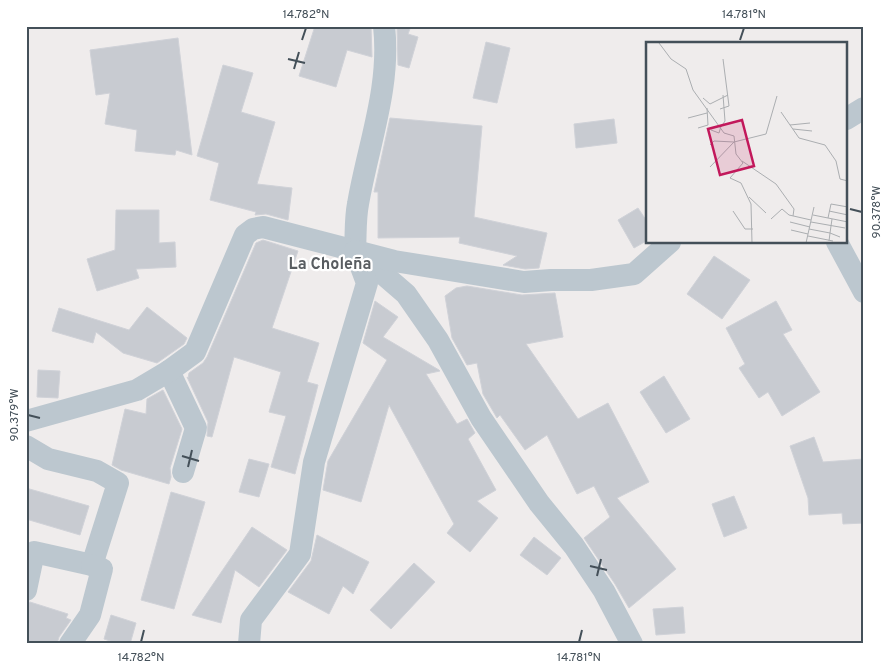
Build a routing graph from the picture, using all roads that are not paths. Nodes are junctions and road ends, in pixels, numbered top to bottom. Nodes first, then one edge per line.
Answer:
1 (384, 26) edge
2 (864, 108) edge
3 (848, 118) edge
4 (668, 244) edge
5 (838, 244) edge
6 (355, 250) junction
7 (864, 292) edge
8 (169, 371) junction
9 (26, 421) edge
10 (26, 446) edge
11 (183, 472) dead end
12 (92, 566) junction
13 (26, 590) edge
14 (70, 644) edge
15 (249, 644) edge
16 (632, 644) edge

1 - 6 street
2 - 3 street
4 - 6 street
5 - 7 street
6 - 8 street
6 - 15 street
6 - 16 street
8 - 9 street
8 - 11 street
10 - 12 street
12 - 13 street
12 - 14 street

